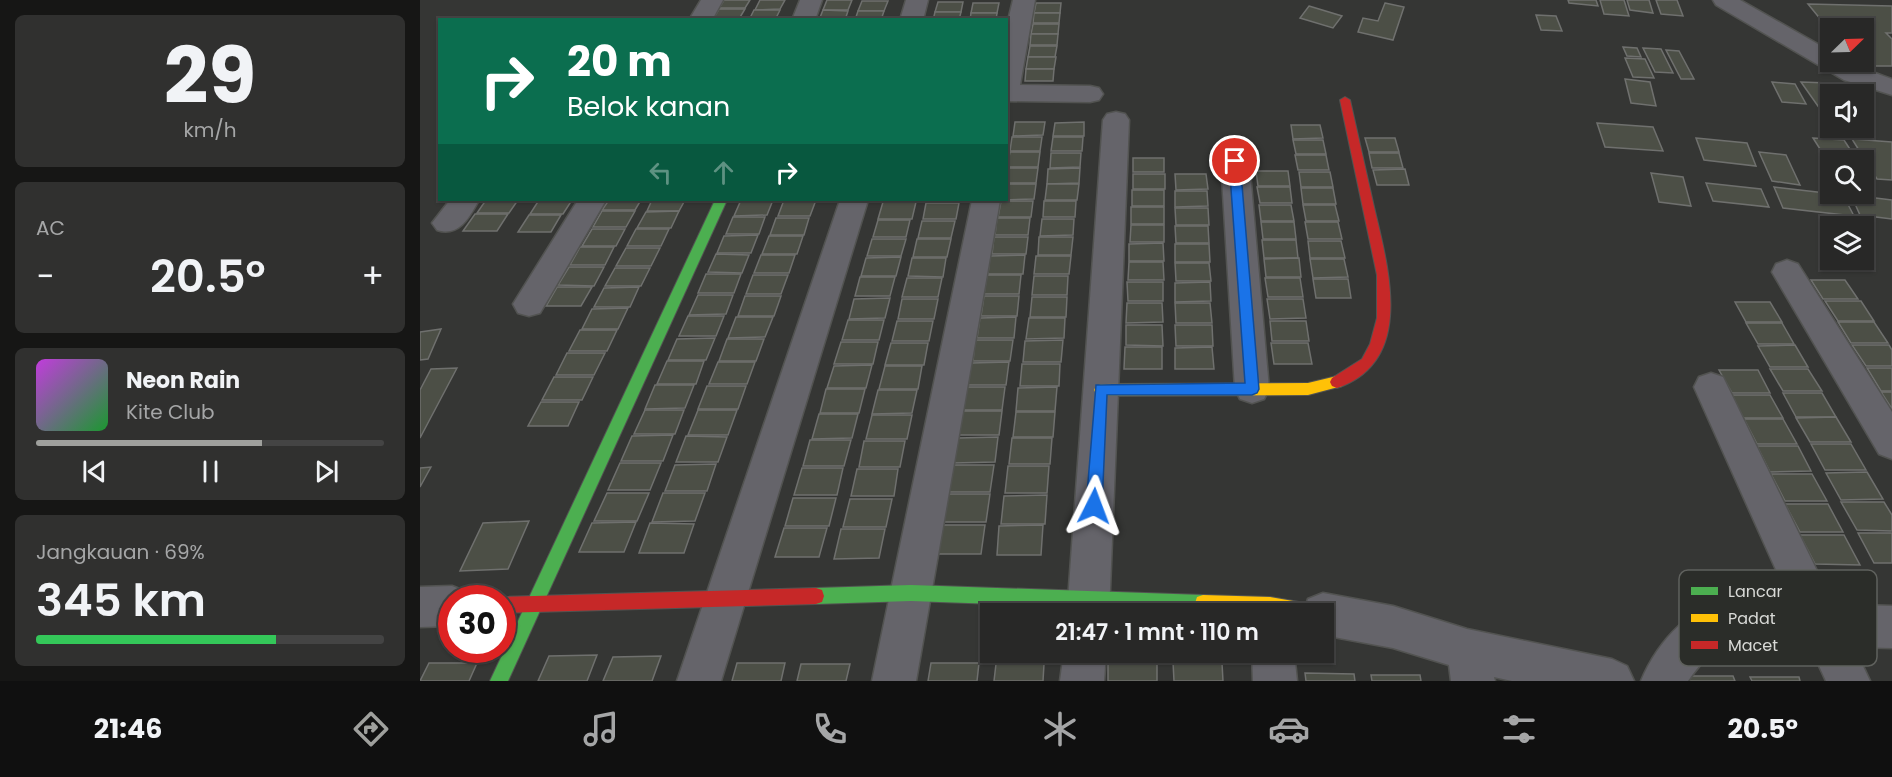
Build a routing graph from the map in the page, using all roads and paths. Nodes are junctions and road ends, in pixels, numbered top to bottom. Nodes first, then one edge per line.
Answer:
1 (712, 0) edge
2 (811, 0) edge
3 (918, 0) edge
4 (1024, 0) edge
5 (1725, 0) edge
6 (701, 18) edge
7 (803, 18) edge
8 (912, 18) edge
9 (1008, 82) edge
10 (1892, 87) edge
11 (1008, 92) edge
12 (1090, 94) dead end
13 (1345, 100) dead end
14 (1116, 120) dead end
15 (1235, 161) dead end
16 (464, 201) edge
17 (591, 201) edge
18 (721, 201) edge
19 (854, 201) edge
20 (986, 201) edge
21 (447, 223) dead end
22 (1787, 272) dead end
23 (529, 304) dead end
24 (1711, 387) dead end
25 (1252, 389) junction
26 (1101, 390) junction
27 (1892, 443) edge
28 (1796, 570) edge
29 (911, 593) junction
30 (726, 598) junction
31 (1047, 603) edge
32 (1088, 603) edge
33 (535, 604) junction
34 (516, 605) edge
35 (438, 606) edge
36 (420, 607) edge
37 (1334, 616) edge
38 (1877, 626) edge
39 (1892, 627) edge
40 (1679, 656) edge
41 (1084, 663) edge
42 (1274, 663) edge
43 (1470, 665) edge
44 (1841, 666) edge
45 (499, 681) edge
46 (699, 681) edge
47 (894, 681) edge
48 (1082, 681) edge
49 (1275, 681) edge
50 (1612, 681) edge
51 (1663, 681) edge
52 (1848, 681) edge

1 - 6 street
2 - 7 street
3 - 8 street
4 - 9 street
5 - 10 street
11 - 12 street
13 - 25 street
14 - 26 street
15 - 25 street
16 - 21 street
17 - 23 street
18 - 33 street
19 - 30 street
20 - 29 street
22 - 27 street
24 - 28 street
25 - 26 street
26 - 32 street
29 - 30 street
29 - 31 street
29 - 47 street
30 - 33 street
30 - 46 street
33 - 34 street
33 - 45 street
35 - 36 street
37 - 43 street
38 - 39 street
40 - 51 street
41 - 48 street
42 - 49 street
43 - 50 street
44 - 52 street

